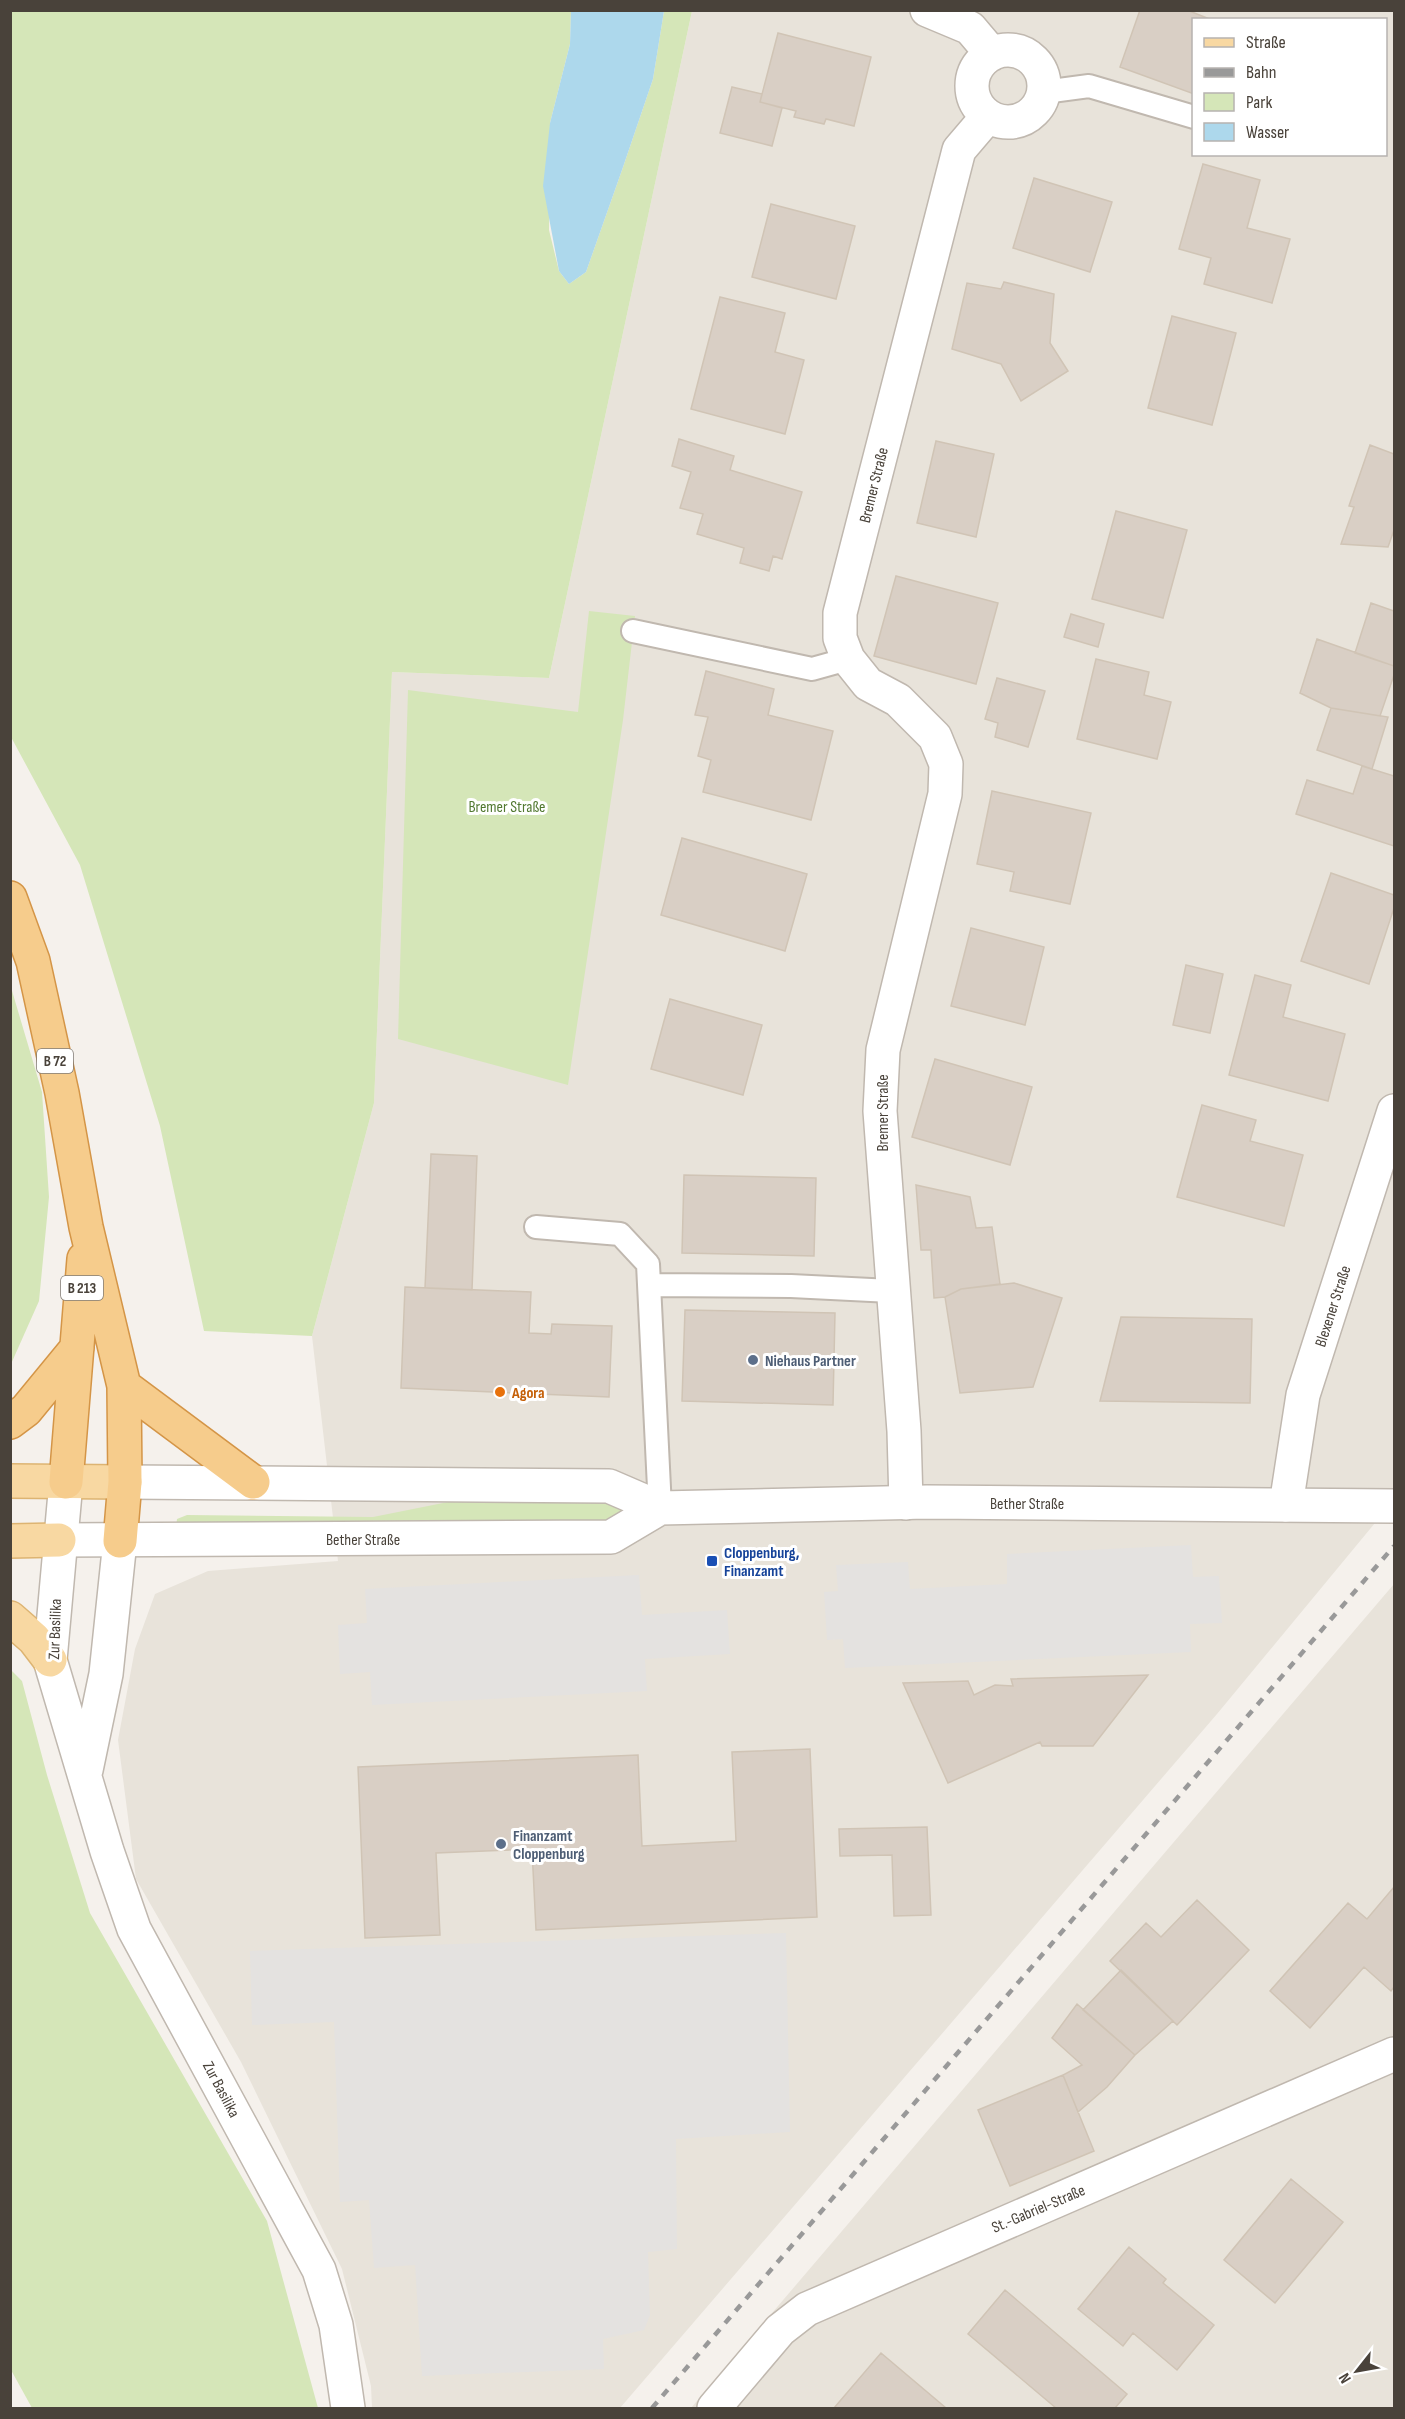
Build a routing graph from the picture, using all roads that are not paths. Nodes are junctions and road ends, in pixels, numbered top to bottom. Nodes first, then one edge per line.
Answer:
1 (927, 10) edge
2 (992, 54) junction
3 (1044, 92) junction
4 (988, 116) junction
5 (1192, 116) edge
6 (633, 631) dead end
7 (848, 659) junction
8 (10, 898) edge
9 (1395, 1110) edge
10 (86, 1227) junction
11 (536, 1227) dead end
12 (649, 1285) junction
13 (891, 1291) junction
14 (77, 1348) junction
15 (124, 1386) junction
16 (10, 1422) edge
17 (10, 1481) edge
18 (66, 1482) junction
19 (125, 1482) junction
20 (253, 1482) junction
21 (906, 1503) junction
22 (1286, 1505) junction
23 (1395, 1506) edge
24 (660, 1508) junction
25 (59, 1540) junction
26 (10, 1541) edge
27 (120, 1541) junction
28 (10, 1618) edge
29 (50, 1660) junction
30 (86, 1772) junction
31 (1395, 2054) edge
32 (348, 2409) edge
33 (714, 2409) edge

1 - 2 street
2 - 3 street
2 - 4 street
3 - 4 street
3 - 5 lane
4 - 7 street, Bremer Straße
6 - 7 lane
7 - 13 street, Bremer Straße
8 - 10 highway, B 72
9 - 22 street, Blexener Straße
10 - 14 highway, B 213
10 - 15 highway, B 72
11 - 12 lane
12 - 13 lane
12 - 24 lane
13 - 21 street, Bremer Straße
14 - 16 highway
14 - 18 highway
15 - 19 highway, B 72
15 - 20 highway
17 - 18 main road
18 - 19 main road
18 - 25 street, Zur Basilika
19 - 20 street, Bether Straße
19 - 27 highway, B 72
20 - 24 street, Bether Straße
21 - 22 street, Bether Straße
21 - 24 street, Bether Straße
22 - 23 street, Bether Straße
24 - 27 street, Bether Straße
25 - 26 main road
25 - 27 street, Bether Straße
25 - 29 street, Zur Basilika
27 - 30 street, Zur Basilika
28 - 29 main road
29 - 30 street, Zur Basilika
30 - 32 street, Zur Basilika
31 - 33 street, St.-Gabriel-Straße

